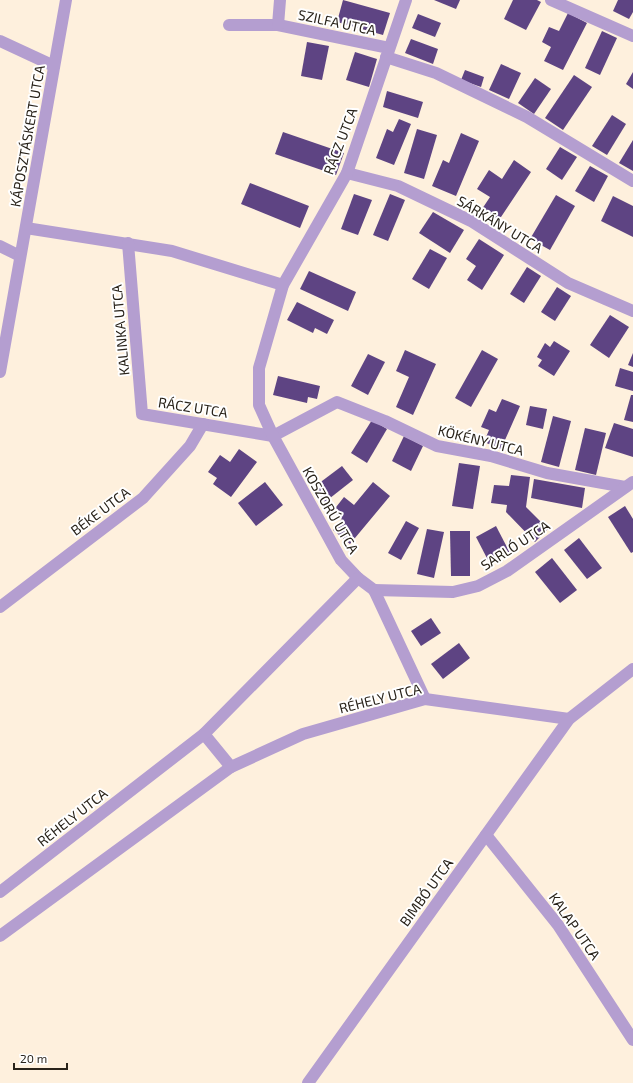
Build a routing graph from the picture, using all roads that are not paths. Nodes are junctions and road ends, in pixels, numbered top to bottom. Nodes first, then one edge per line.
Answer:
1 (66, 0) edge
2 (280, 0) edge
3 (406, 0) edge
4 (551, 0) edge
5 (229, 25) dead end
6 (278, 25) junction
7 (633, 36) edge
8 (0, 41) edge
9 (388, 53) junction
10 (54, 66) junction
11 (346, 173) junction
12 (633, 181) edge
13 (26, 228) junction
14 (128, 243) junction
15 (0, 246) edge
16 (20, 256) junction
17 (284, 285) junction
18 (633, 311) edge
19 (0, 372) edge
20 (142, 414) joint
21 (203, 424) junction
22 (273, 436) junction
23 (629, 484) edge
24 (358, 578) junction
25 (374, 590) junction
26 (0, 607) edge
27 (633, 669) edge
28 (425, 699) junction
29 (569, 719) junction
30 (204, 734) junction
31 (231, 767) junction
32 (486, 835) junction
33 (0, 892) edge
34 (0, 936) edge
35 (633, 1040) edge
36 (308, 1083) edge

1 - 10 street, KÁPOSZTÁSKERT UTCA
2 - 6 street, SZILFA UTCA
3 - 9 street, RÁCZ UTCA
4 - 7 street
5 - 6 street, SZILFA UTCA
6 - 9 street, SZILFA UTCA
8 - 10 street
9 - 11 street, RÁCZ UTCA
9 - 12 street, SZILFA UTCA
10 - 13 street, KÁPOSZTÁSKERT UTCA
11 - 17 street, RÁCZ UTCA
11 - 18 street, SÁRKÁNY UTCA
13 - 14 street
13 - 16 street, KÁPOSZTÁSKERT UTCA
14 - 17 street
14 - 20 street, KALINKA UTCA
15 - 16 street
16 - 19 street, KÁPOSZTÁSKERT UTCA
17 - 22 street, RÁCZ UTCA
20 - 21 street, RÁCZ UTCA
21 - 22 street, RÁCZ UTCA
21 - 26 street, BÉKE UTCA
22 - 23 street, KÖKÉNY UTCA
22 - 24 street, KOSZORÚ UTCA
23 - 25 street, SARLÓ UTCA
24 - 25 street, KOSZORÚ UTCA
24 - 30 street
25 - 28 street
27 - 29 street, BIMBÓ UTCA
28 - 29 street, RÉHELY UTCA
28 - 31 street, RÉHELY UTCA
29 - 32 street, BIMBÓ UTCA
30 - 31 street
30 - 33 street, RÉHELY UTCA
31 - 34 street, RÉHELY UTCA
32 - 35 street, KALAP UTCA
32 - 36 street, BIMBÓ UTCA

